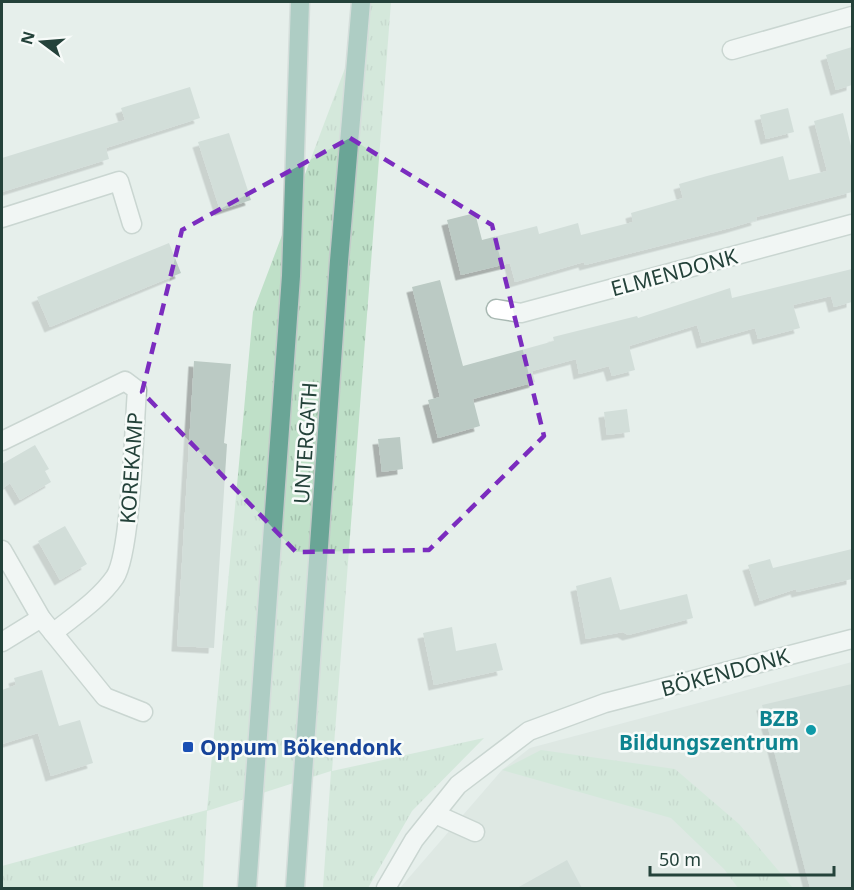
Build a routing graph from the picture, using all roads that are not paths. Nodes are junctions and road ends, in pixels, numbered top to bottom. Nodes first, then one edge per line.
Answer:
1 (300, 2) edge
2 (361, 2) edge
3 (852, 16) edge
4 (732, 50) dead end
5 (2, 218) edge
6 (132, 224) dead end
7 (852, 224) edge
8 (496, 309) dead end
9 (2, 441) edge
10 (2, 550) edge
11 (41, 618) junction
12 (53, 633) junction
13 (852, 639) edge
14 (2, 642) edge
15 (143, 712) dead end
16 (435, 814) junction
17 (475, 831) dead end
18 (247, 888) edge
19 (295, 888) edge
20 (386, 888) edge

1 - 18 main road, UNTERGATH
2 - 19 main road, UNTERGATH
3 - 4 street
5 - 6 street
7 - 8 street, ELMENDONK
9 - 12 street, KOREKAMP
10 - 11 street
11 - 12 street
11 - 14 street
12 - 15 street
13 - 16 street, BÖKENDONK
16 - 17 street
16 - 20 street, BÖKENDONK

